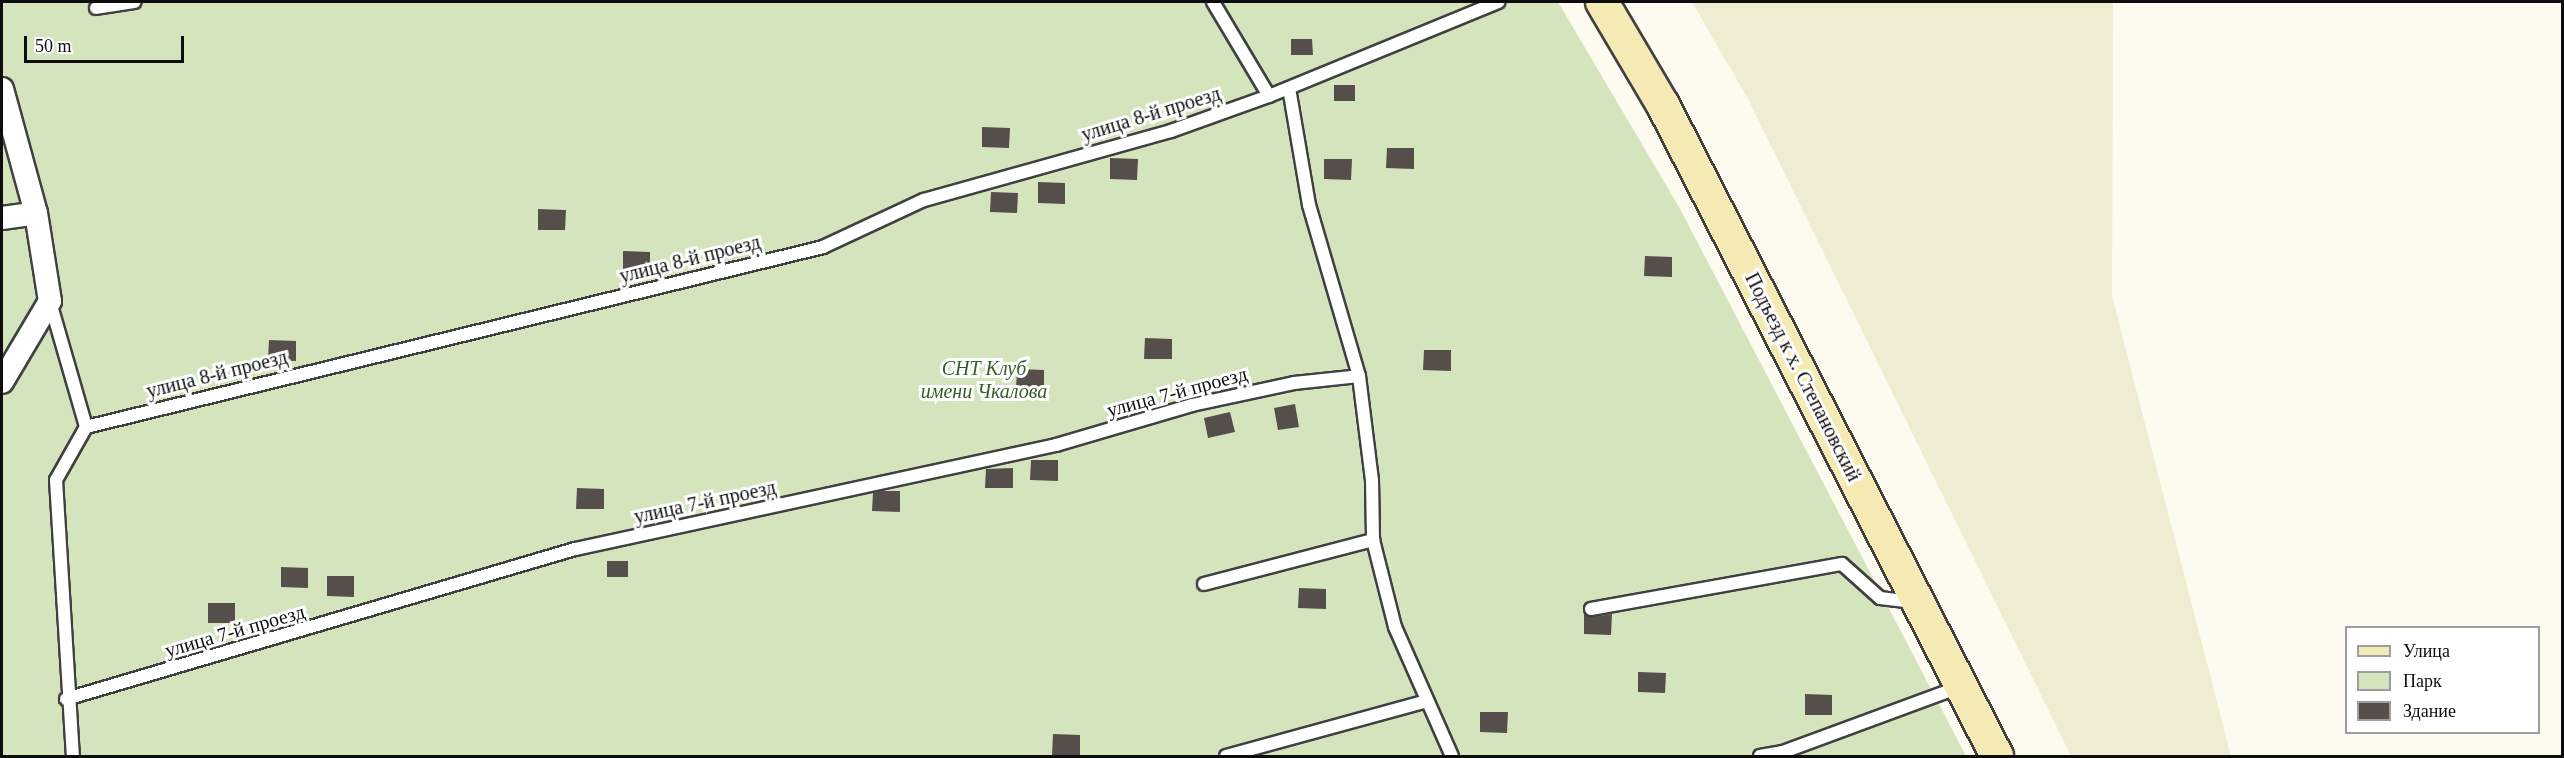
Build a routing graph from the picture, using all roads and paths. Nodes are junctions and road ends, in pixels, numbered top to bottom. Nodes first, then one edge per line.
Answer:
1 (135, 2) edge
2 (1213, 2) edge
3 (1498, 2) edge
4 (1602, 2) edge
5 (96, 8) dead end
6 (1289, 88) junction
7 (2, 89) edge
8 (1269, 96) junction
9 (36, 213) junction
10 (2, 218) edge
11 (50, 301) junction
12 (1359, 376) junction
13 (2, 382) edge
14 (86, 427) junction
15 (1373, 540) junction
16 (1204, 584) dead end
17 (1918, 602) junction
18 (1591, 609) dead end
19 (1961, 687) junction
20 (66, 699) junction
21 (1426, 701) junction
22 (72, 756) edge
23 (1226, 756) edge
24 (1452, 756) edge
25 (1760, 756) edge
26 (1997, 756) edge

1 - 5 lane
2 - 8 lane
3 - 6 lane, улица 8-й проезд
4 - 17 street, Подъезд к х. Степановский
6 - 8 lane, улица 8-й проезд
6 - 12 lane
7 - 9 street
8 - 14 lane, улица 8-й проезд
9 - 10 street
9 - 11 street
11 - 13 street
11 - 14 lane
12 - 15 lane
12 - 20 lane, улица 7-й проезд
14 - 20 lane
15 - 16 lane
15 - 21 lane
17 - 18 lane
17 - 19 street, Подъезд к х. Степановский
19 - 25 lane
19 - 26 street, Подъезд к х. Степановский
20 - 22 lane
21 - 23 lane
21 - 24 lane

